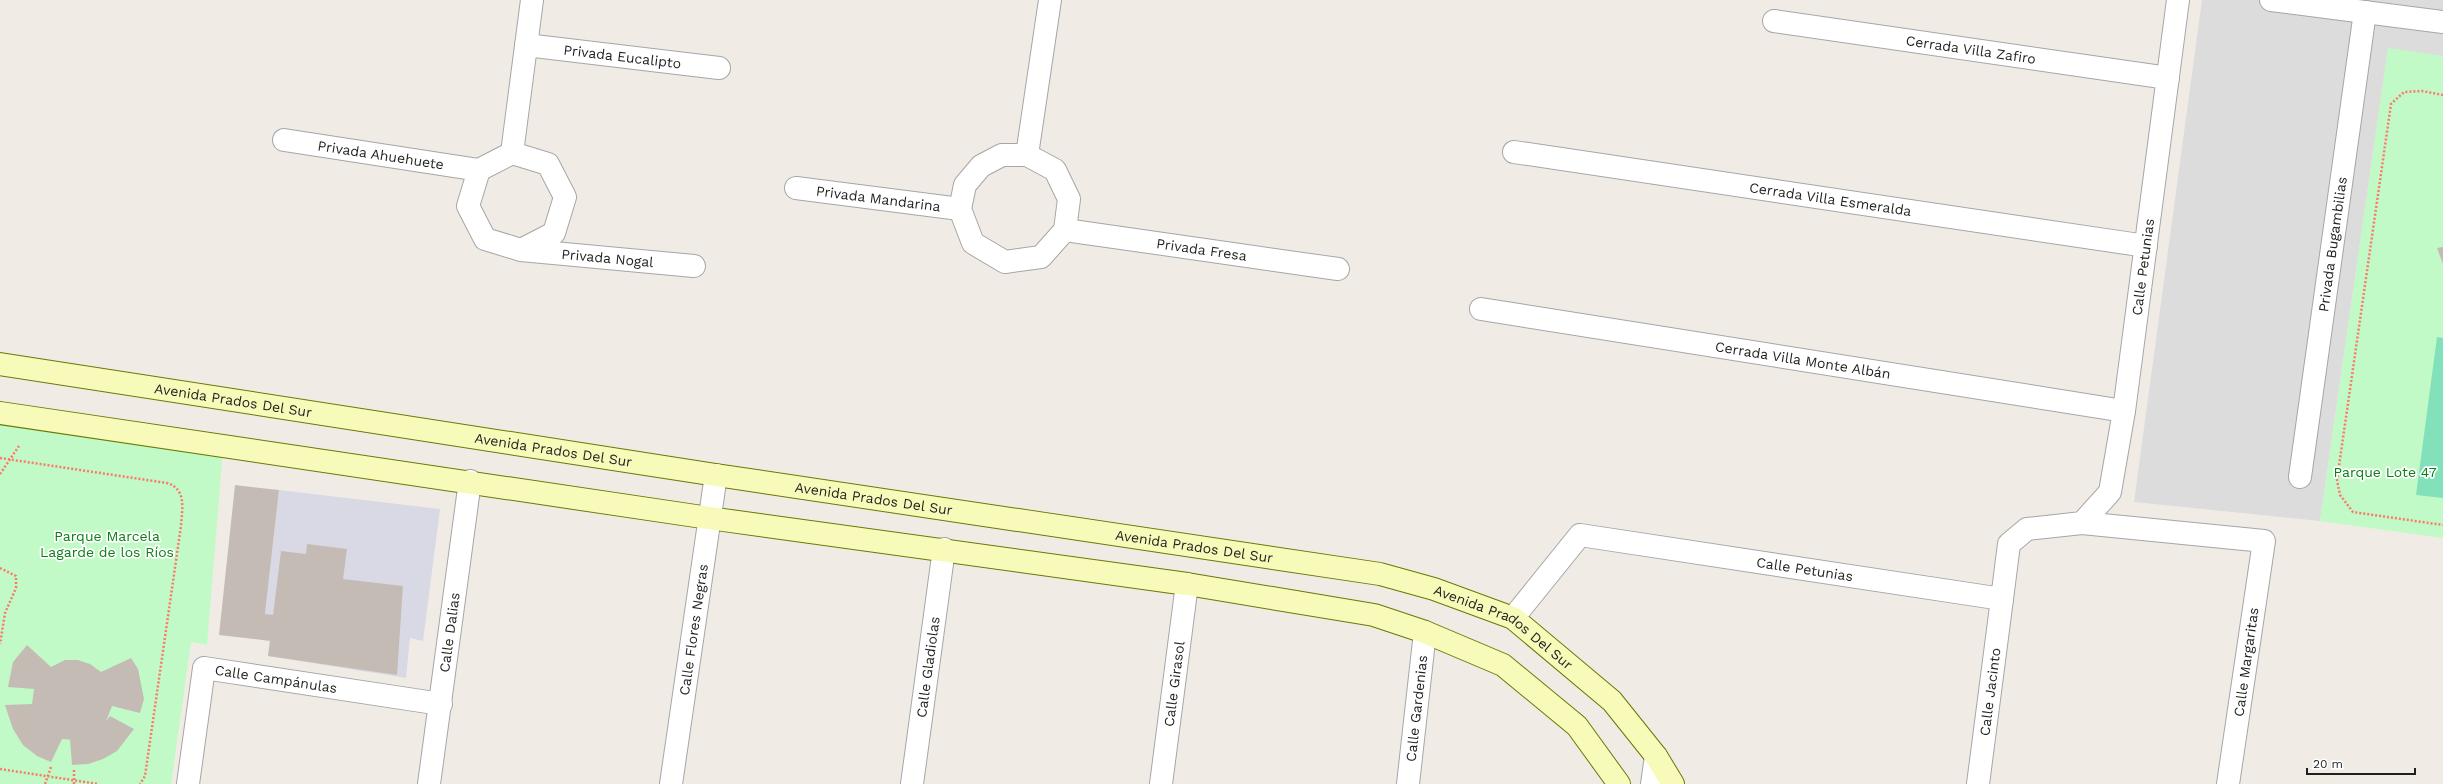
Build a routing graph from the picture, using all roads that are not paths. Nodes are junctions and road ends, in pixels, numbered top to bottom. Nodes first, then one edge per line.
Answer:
1 (532, 0) edge
2 (1050, 0) edge
3 (2178, 0) edge
4 (2271, 0) edge
5 (2365, 12) junction
6 (1774, 21) dead end
7 (2443, 22) edge
8 (526, 44) junction
9 (719, 68) dead end
10 (2168, 78) junction
11 (284, 140) dead end
12 (1514, 152) dead end
13 (512, 153) junction
14 (1027, 155) junction
15 (479, 170) junction
16 (796, 188) dead end
17 (960, 209) junction
18 (1066, 230) junction
19 (2146, 246) junction
20 (521, 250) junction
21 (694, 266) dead end
22 (1338, 269) dead end
23 (1480, 308) dead end
24 (0, 364) edge
25 (2124, 411) junction
26 (0, 413) edge
27 (716, 475) junction
28 (2300, 477) dead end
29 (470, 482) junction
30 (709, 518) junction
31 (2082, 523) junction
32 (944, 549) junction
33 (1187, 584) junction
34 (2002, 599) junction
35 (1513, 618) junction
36 (1425, 632) junction
37 (441, 704) junction
38 (1656, 756) junction
39 (188, 784) edge
40 (429, 784) edge
41 (670, 784) edge
42 (912, 784) edge
43 (1161, 784) edge
44 (1408, 784) edge
45 (1619, 784) edge
46 (1652, 784) edge
47 (1673, 784) edge
48 (1978, 784) edge
49 (2228, 784) edge

1 - 8 street
2 - 14 street
3 - 10 street, Calle Petunias
4 - 5 street
5 - 7 street
5 - 28 street, Privada Bugambilias
6 - 10 street, Cerrada Villa Zafiro
8 - 9 street, Privada Eucalipto
8 - 13 street
10 - 19 street, Calle Petunias
11 - 15 street, Privada Ahuehuete
12 - 19 street, Cerrada Villa Esmeralda
13 - 15 street
13 - 20 street
14 - 17 street
14 - 18 street
15 - 20 street
16 - 17 street, Privada Mandarina
17 - 18 street
18 - 22 street, Privada Fresa
19 - 25 street, Calle Petunias
20 - 21 street, Privada Nogal
23 - 25 street, Cerrada Villa Monte Albán
24 - 27 main road, Avenida Prados Del Sur
25 - 31 street, Calle Petunias
26 - 29 main road
27 - 30 street, Calle Flores Negras
27 - 35 main road, Avenida Prados Del Sur
29 - 30 main road
29 - 37 street, Calle Dalias
30 - 32 main road
30 - 41 street, Calle Flores Negras
31 - 34 street
31 - 49 street, Calle Margaritas
32 - 33 main road
32 - 42 street, Calle Gladiolas
33 - 36 main road
33 - 43 street, Calle Girasol
34 - 35 street, Calle Petunias
34 - 48 street, Calle Jacinto
35 - 38 main road, Avenida Prados Del Sur
36 - 44 street, Calle Gardenias
36 - 45 main road
37 - 39 street, Calle Campánulas
37 - 40 street, Calle Dalias
38 - 46 street
38 - 47 main road, Avenida Prados Del Sur

